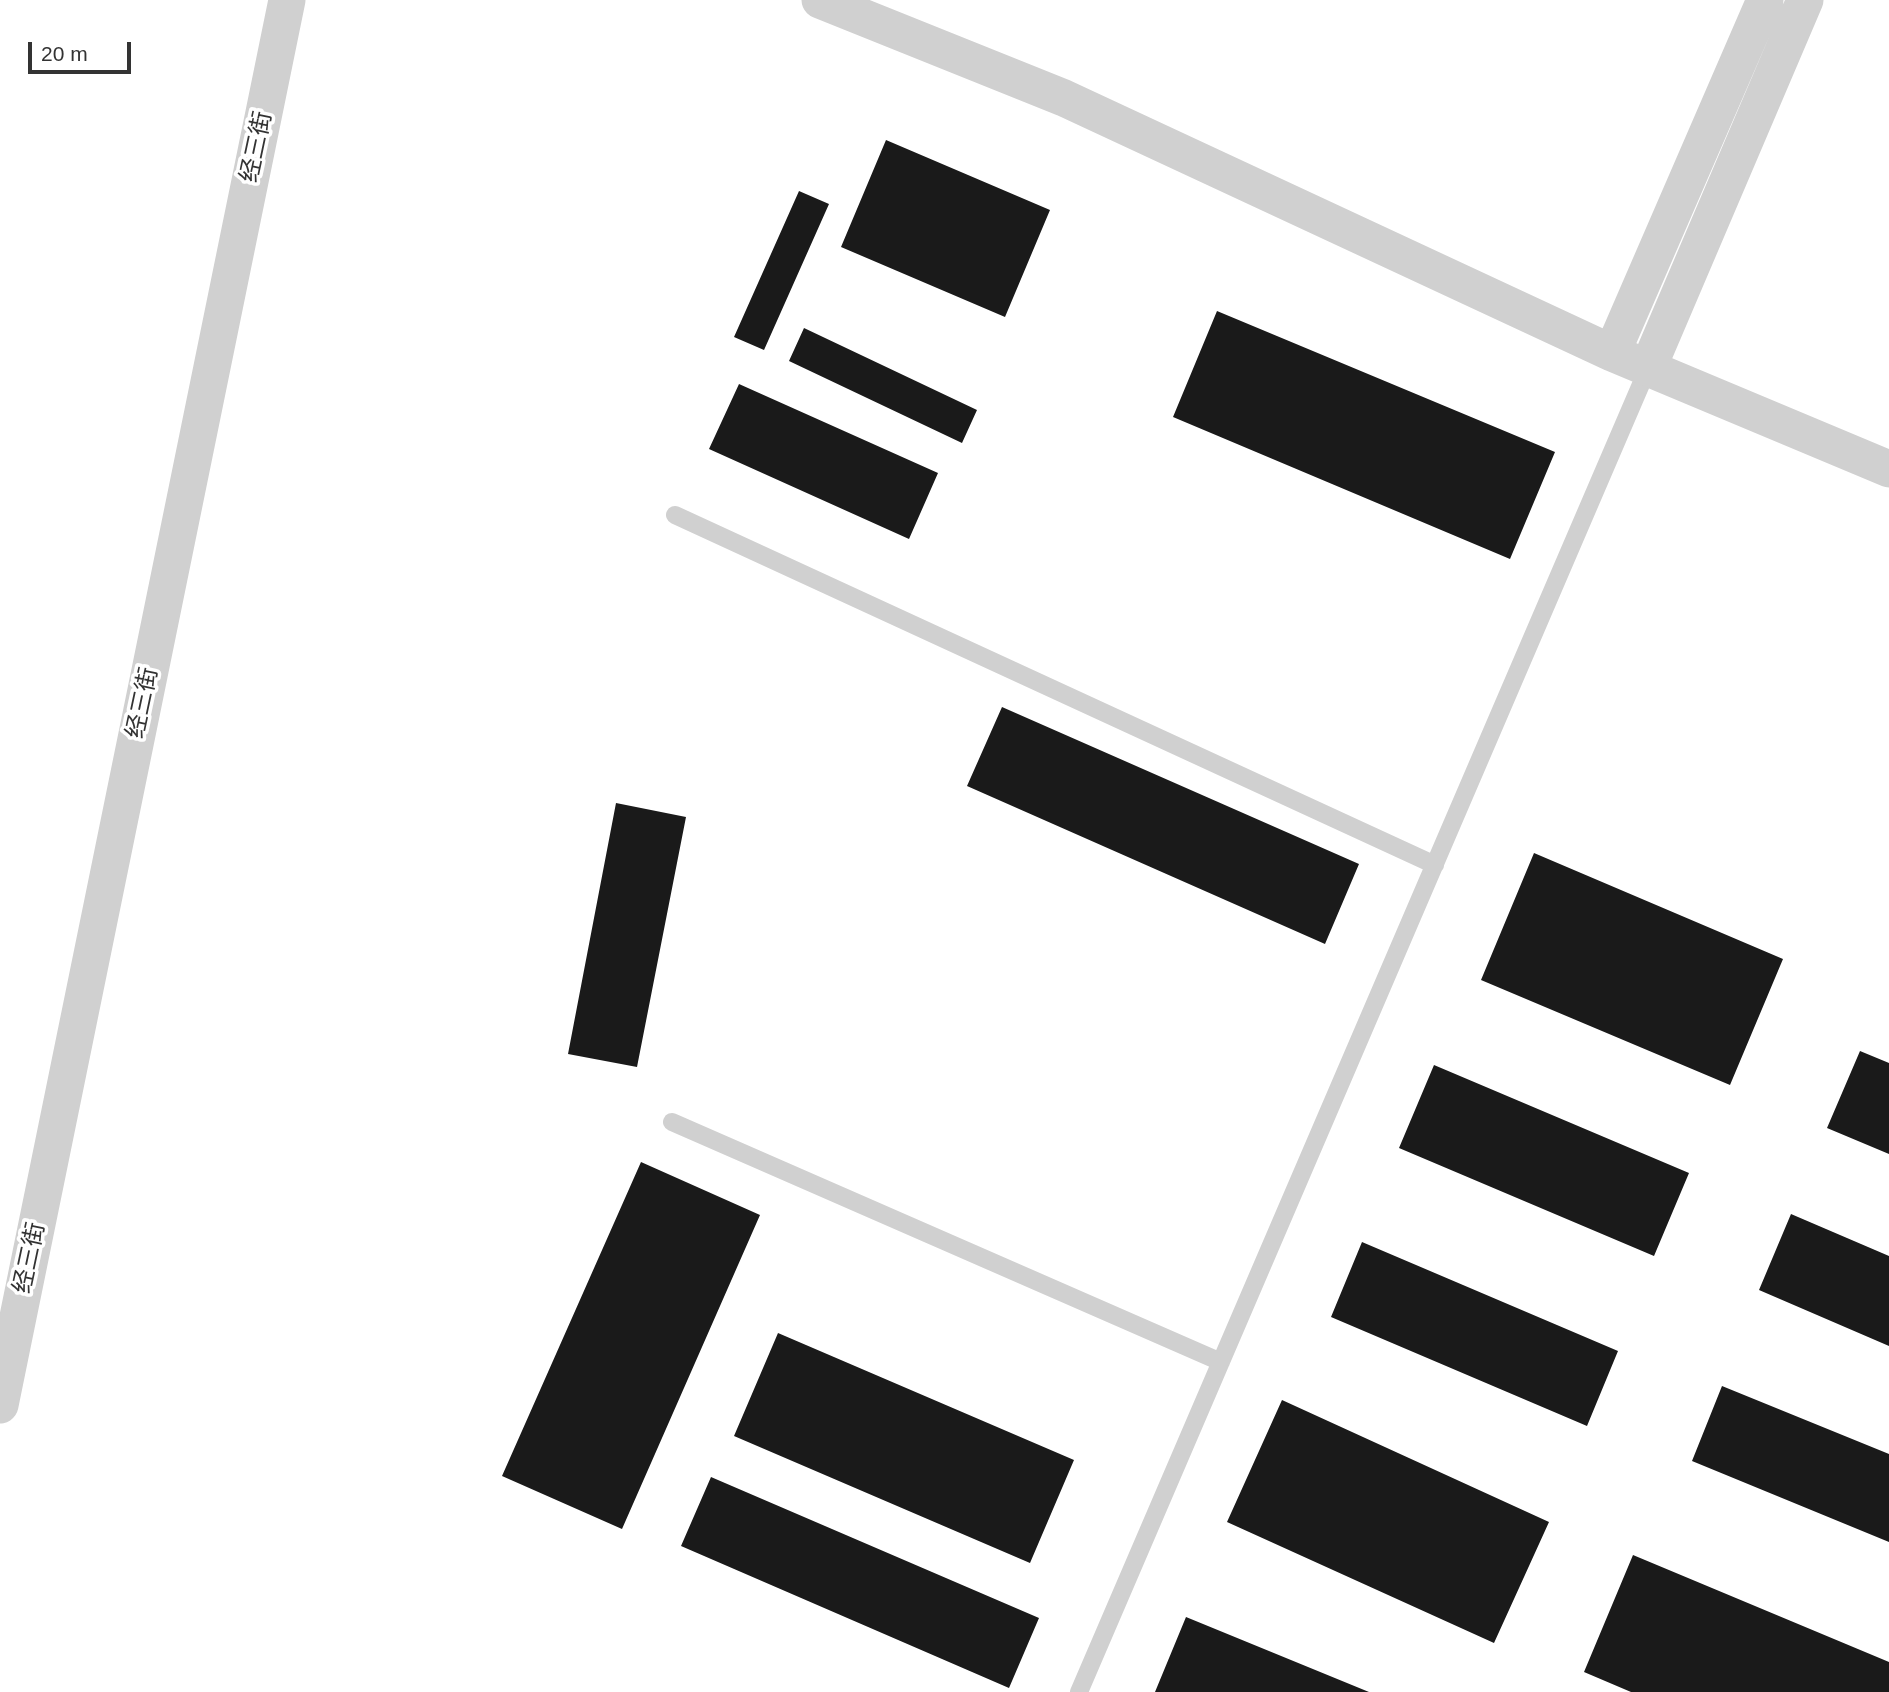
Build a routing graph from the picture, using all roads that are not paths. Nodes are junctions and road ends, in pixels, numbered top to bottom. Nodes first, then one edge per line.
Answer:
1 (287, 0) edge
2 (820, 0) edge
3 (1765, 0) edge
4 (1805, 0) edge
5 (1612, 353) junction
6 (1648, 368) junction
7 (1889, 469) edge
8 (676, 515) dead end
9 (1435, 865) junction
10 (672, 1122) dead end
11 (1221, 1362) junction
12 (0, 1405) edge
13 (1079, 1692) edge

1 - 12 street, 经三街
2 - 5 street
3 - 5 street
4 - 6 street
5 - 6 street
6 - 7 street
6 - 9 lane
8 - 9 lane
9 - 11 lane
10 - 11 lane
11 - 13 lane

